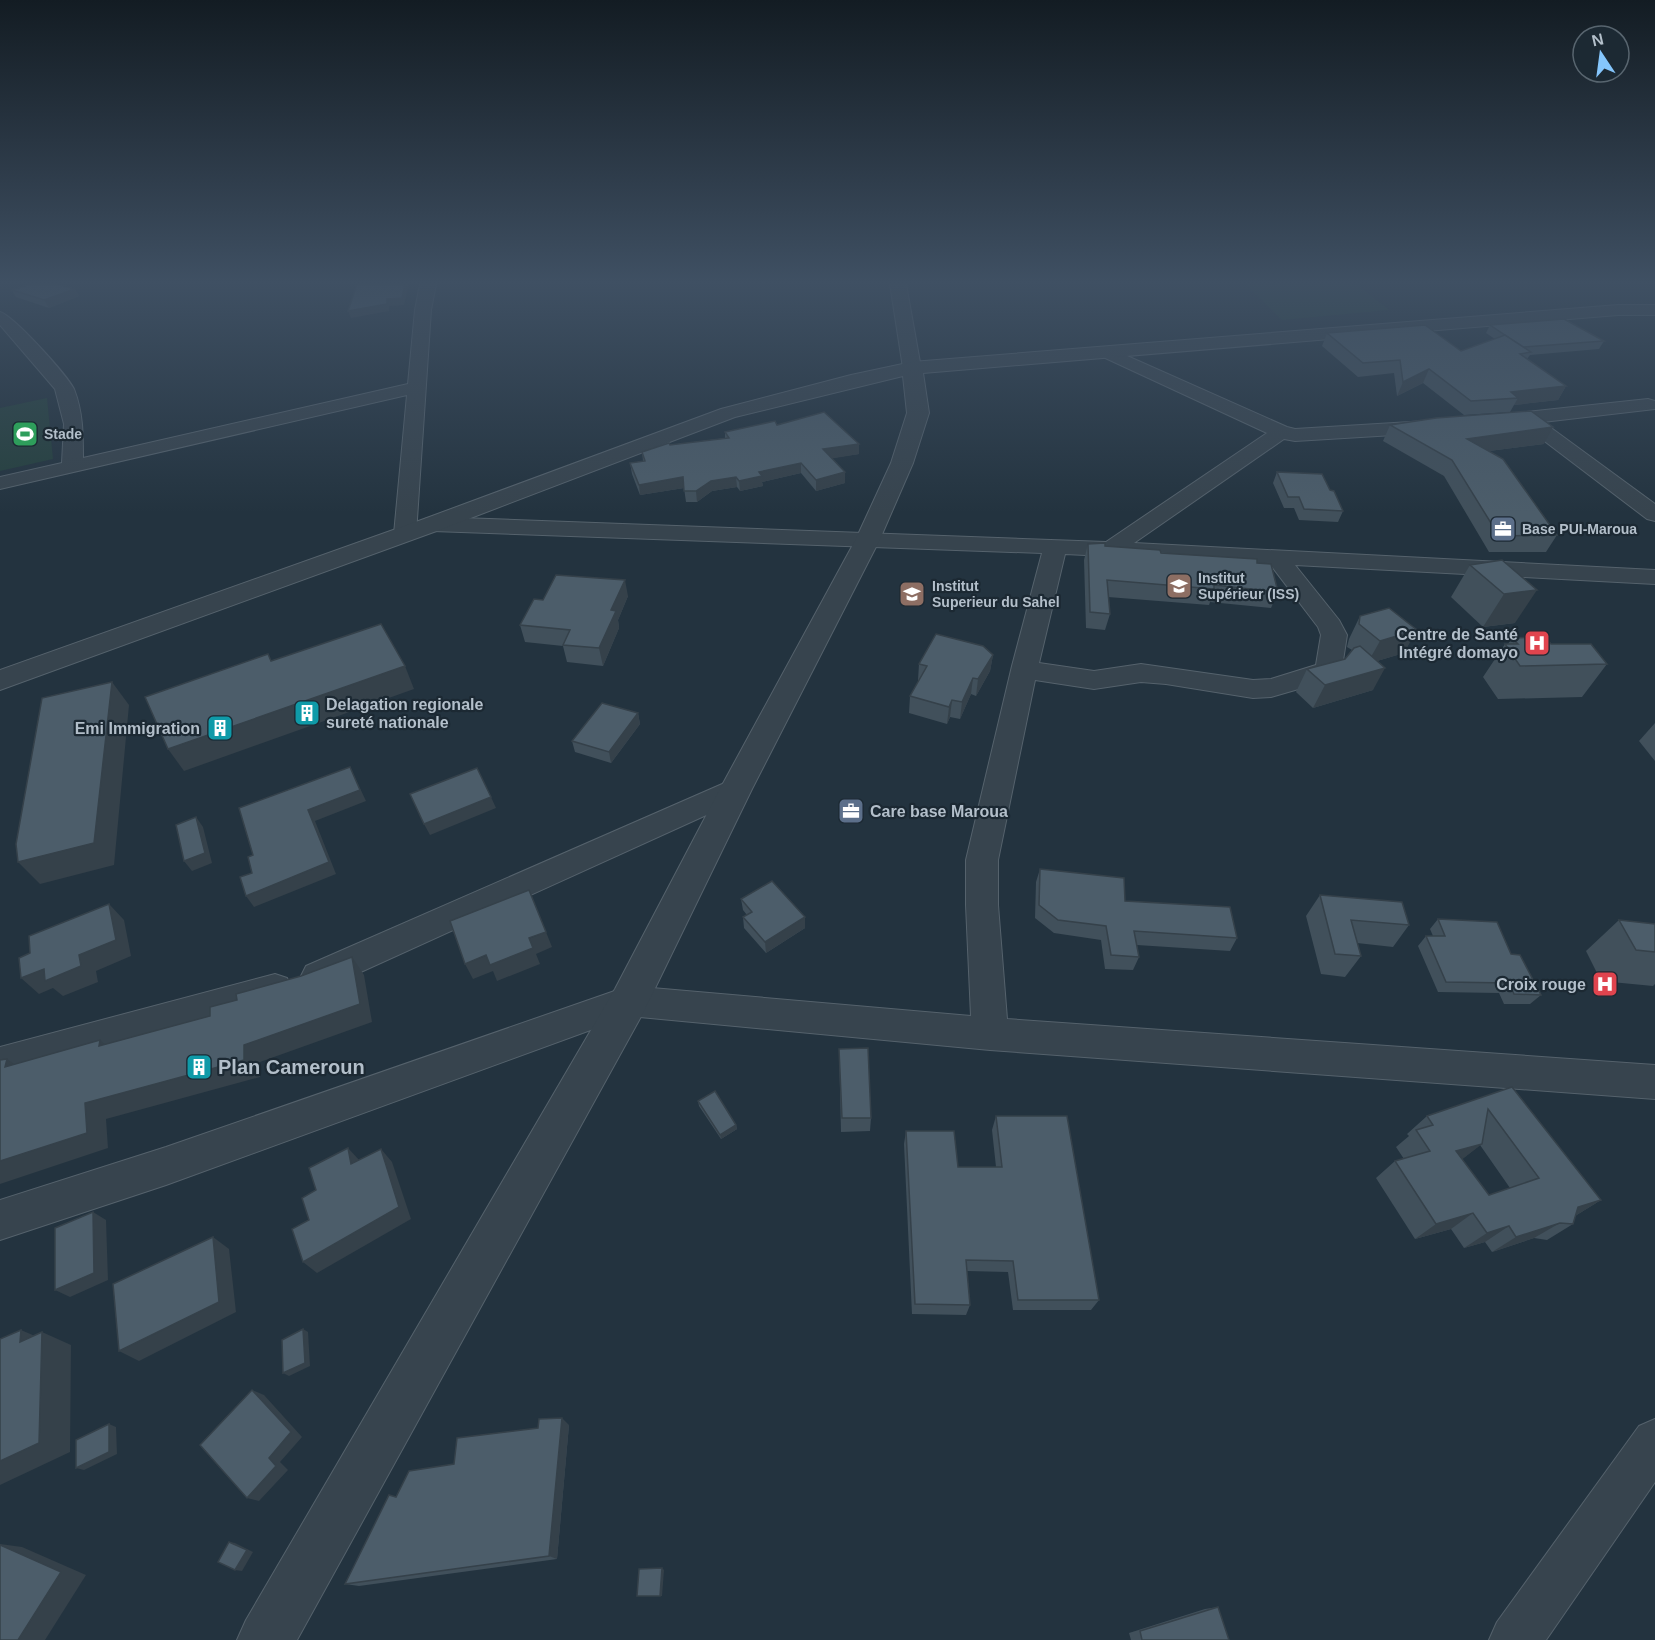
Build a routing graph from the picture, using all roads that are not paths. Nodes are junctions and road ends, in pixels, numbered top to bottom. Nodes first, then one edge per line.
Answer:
1 (41, 361) edge
2 (420, 361) edge
3 (911, 361) edge
4 (1003, 361) edge
5 (1126, 361) edge
6 (912, 368) junction
7 (418, 387) junction
8 (1648, 405) dead end
9 (1527, 419) junction
10 (1482, 423) edge
11 (1449, 425) edge
12 (1281, 432) junction
13 (72, 466) junction
14 (0, 483) edge
15 (1655, 514) edge
16 (433, 524) junction
17 (405, 534) junction
18 (868, 539) junction
19 (1055, 549) junction
20 (1111, 549) junction
21 (1278, 559) junction
22 (1655, 577) edge
23 (1025, 670) junction
24 (0, 680) edge
25 (736, 789) junction
26 (628, 1001) junction
27 (990, 1034) junction
28 (0, 1064) edge
29 (1655, 1082) edge
30 (0, 1220) edge
31 (1655, 1442) edge
32 (266, 1640) edge
33 (1515, 1640) edge

1 - 13 street
2 - 7 street
3 - 6 street
4 - 6 street
5 - 12 street
6 - 16 street
6 - 18 street
7 - 13 street
7 - 17 street
8 - 9 street
9 - 10 street
9 - 15 street
11 - 12 street
12 - 20 street
13 - 14 street
16 - 17 street
16 - 18 street
17 - 24 street
18 - 19 street
18 - 25 street
19 - 20 street
19 - 23 street
20 - 21 street
21 - 22 street
21 - 23 street
23 - 27 street
25 - 26 street
25 - 28 street
26 - 27 street
26 - 30 street
26 - 32 street
27 - 29 street
31 - 33 street

